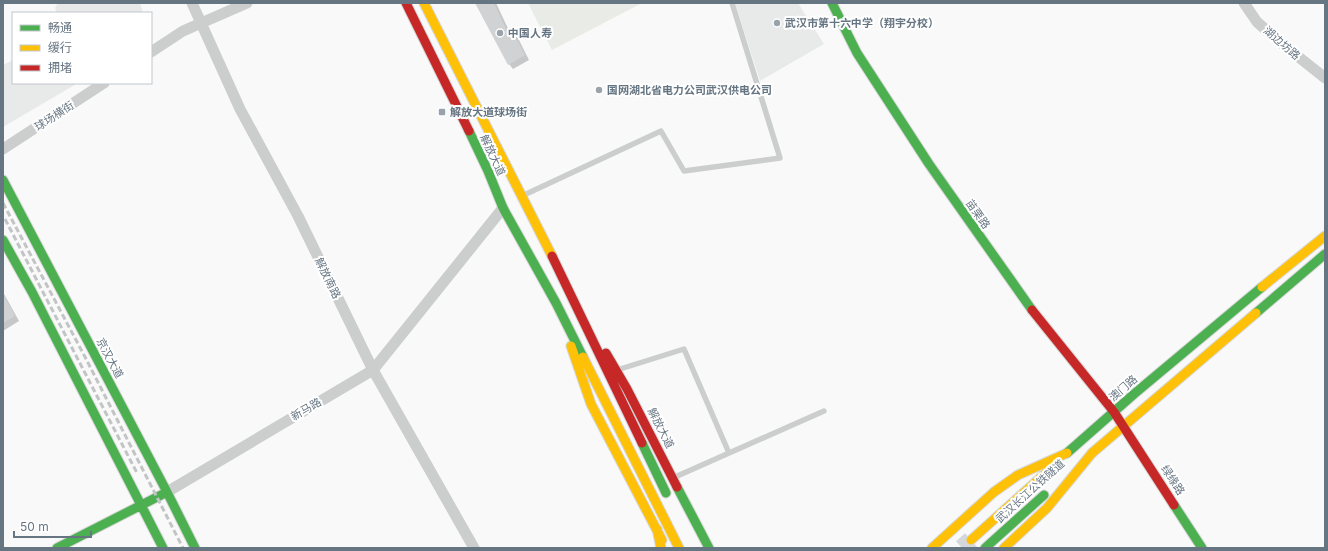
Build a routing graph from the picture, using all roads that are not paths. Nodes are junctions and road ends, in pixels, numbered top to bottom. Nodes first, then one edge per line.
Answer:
1 (192, 3) edge
2 (247, 3) edge
3 (405, 3) edge
4 (732, 3) edge
5 (832, 3) edge
6 (1244, 3) edge
7 (427, 6) edge
8 (202, 23) junction
9 (152, 51) edge
10 (1325, 78) edge
11 (102, 84) edge
12 (3, 149) edge
13 (3, 180) edge
14 (522, 196) junction
15 (504, 208) junction
16 (1325, 236) edge
17 (3, 240) edge
18 (1325, 254) edge
19 (574, 300) junction
20 (556, 303) junction
21 (373, 370) junction
22 (616, 370) junction
23 (824, 411) dead end
24 (1114, 412) junction
25 (1124, 426) junction
26 (729, 453) junction
27 (1068, 453) junction
28 (1092, 453) junction
29 (673, 478) junction
30 (167, 492) junction
31 (668, 499) dead end
32 (141, 505) junction
33 (657, 529) junction
34 (971, 540) tunnel mouth
35 (57, 548) edge
36 (163, 548) edge
37 (195, 548) edge
38 (474, 548) edge
39 (661, 548) edge
40 (666, 548) edge
41 (679, 548) edge
42 (709, 548) edge
43 (932, 548) edge
44 (985, 548) edge
45 (1004, 548) edge
46 (1202, 548) edge

1 - 8 street, 解放南路
2 - 8 street
3 - 15 main road, 解放大道
4 - 14 lane
5 - 24 main road, 苗栗路
6 - 10 street, 湖边坊路
7 - 14 main road, 解放大道
8 - 9 street
8 - 21 street, 解放南路
11 - 12 street, 球场横街
13 - 30 main road, 京汉大道
14 - 19 main road, 解放大道
15 - 20 main road, 解放大道
15 - 21 street, 新马路
16 - 24 main road, 澳门路
17 - 32 main road
18 - 25 main road
19 - 22 main road, 解放大道
19 - 31 main road, 解放大道
20 - 33 main road, 解放大道
20 - 41 main road, 解放大道
21 - 30 street, 新马路
21 - 38 street, 解放南路
22 - 26 lane
22 - 29 main road, 解放大道
23 - 26 lane
24 - 25 main road, 苗栗路
24 - 27 main road, 澳门路
25 - 28 main road
25 - 46 main road, 绿缘路
26 - 29 lane
27 - 34 main road, 武汉长江公铁隧道
27 - 43 main road, 澳门路
28 - 44 main road, 武汉长江公铁隧道
28 - 45 main road
29 - 42 main road, 解放大道
30 - 32 main road, 新马路
30 - 37 main road, 京汉大道
32 - 35 main road, 新马路
32 - 36 main road
33 - 39 main road
33 - 40 main road, 解放大道

